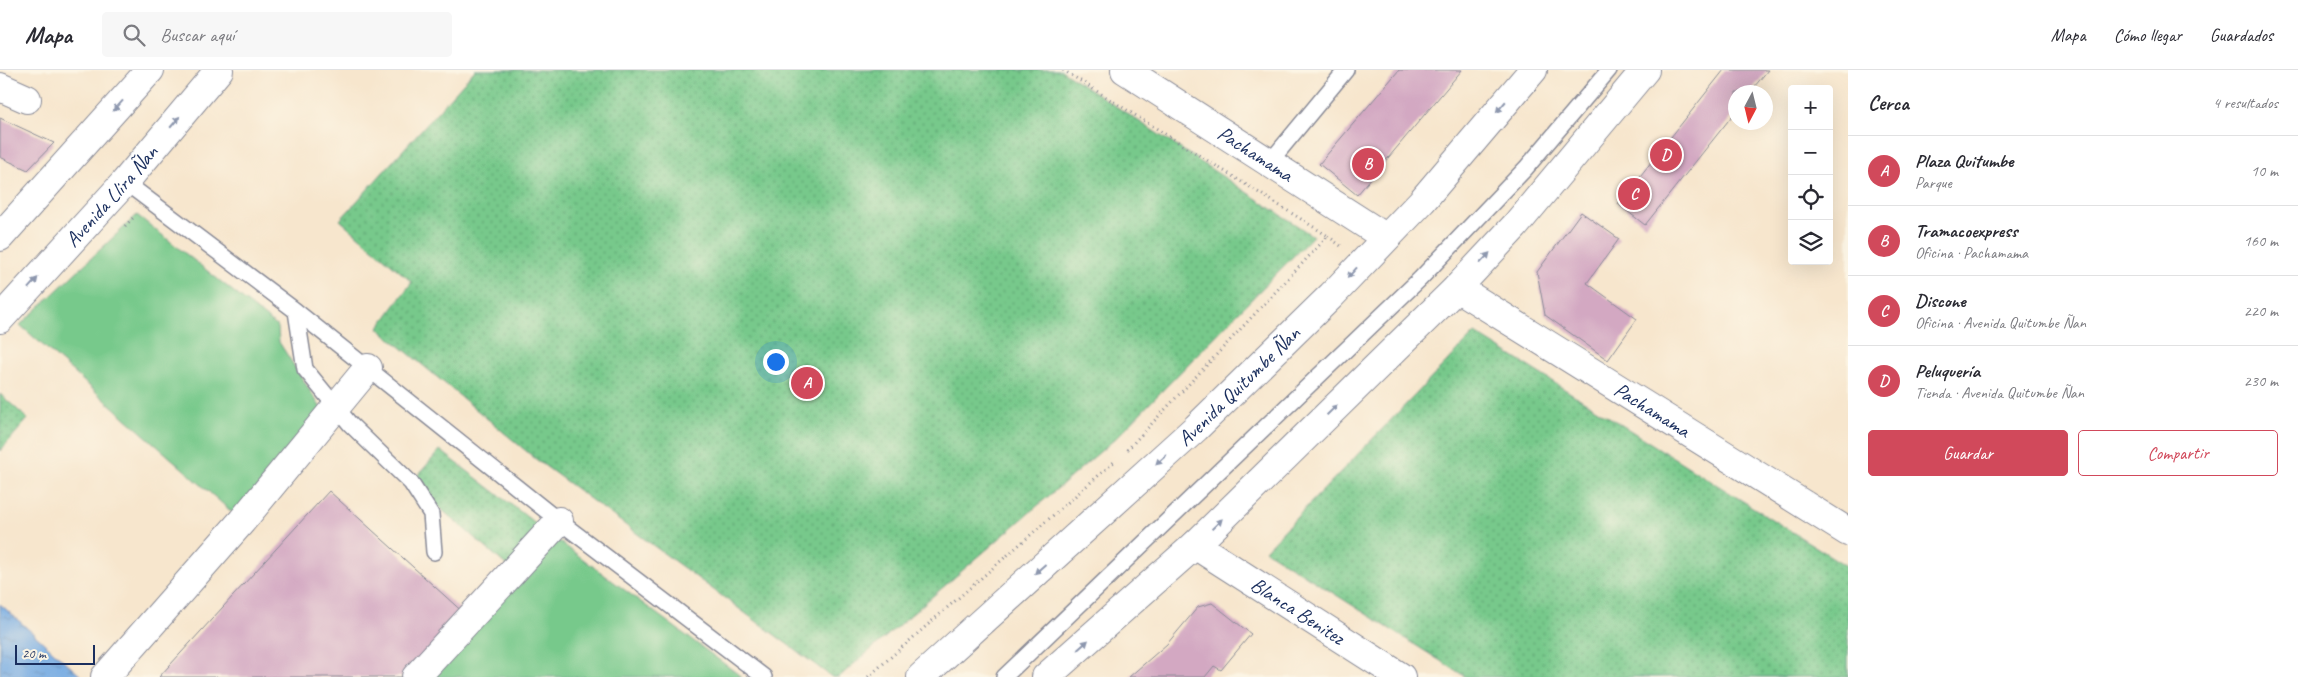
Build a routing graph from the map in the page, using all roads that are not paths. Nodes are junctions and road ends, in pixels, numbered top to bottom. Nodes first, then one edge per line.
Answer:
1 (150, 70) edge
2 (219, 70) edge
3 (1125, 70) edge
4 (1346, 70) edge
5 (1533, 70) edge
6 (1609, 70) edge
7 (1645, 70) edge
8 (0, 87) edge
9 (26, 99) dead end
10 (1269, 163) junction
11 (125, 182) junction
12 (0, 237) edge
13 (1385, 237) junction
14 (1457, 288) junction
15 (296, 311) junction
16 (0, 319) edge
17 (368, 368) junction
18 (337, 408) junction
19 (559, 521) junction
20 (1848, 532) edge
21 (1195, 545) junction
22 (434, 552) dead end
23 (105, 677) edge
24 (416, 677) edge
25 (764, 677) edge
26 (920, 677) edge
27 (1004, 677) edge
28 (1046, 677) edge
29 (1402, 677) edge

1 -> 12 street
11 -> 2 street, Avenida Llira Ñan
3 - 10 street, Pachamama
4 - 10 lane
5 -> 13 street, Avenida Quitumbe Ñan
6 - 27 lane
14 -> 7 street
8 - 9 street
10 - 13 street, Pachamama
11 - 15 lane
16 -> 11 street, Avenida Llira Ñan
13 -> 26 street, Avenida Quitumbe Ñan
14 - 20 street, Pachamama
21 -> 14 street
15 - 17 lane
15 - 18 lane
17 - 18 street
17 - 19 lane
18 - 22 lane
18 - 23 street
19 - 24 street
19 - 25 lane
28 -> 21 street
21 - 29 street, Blanca Benitez

